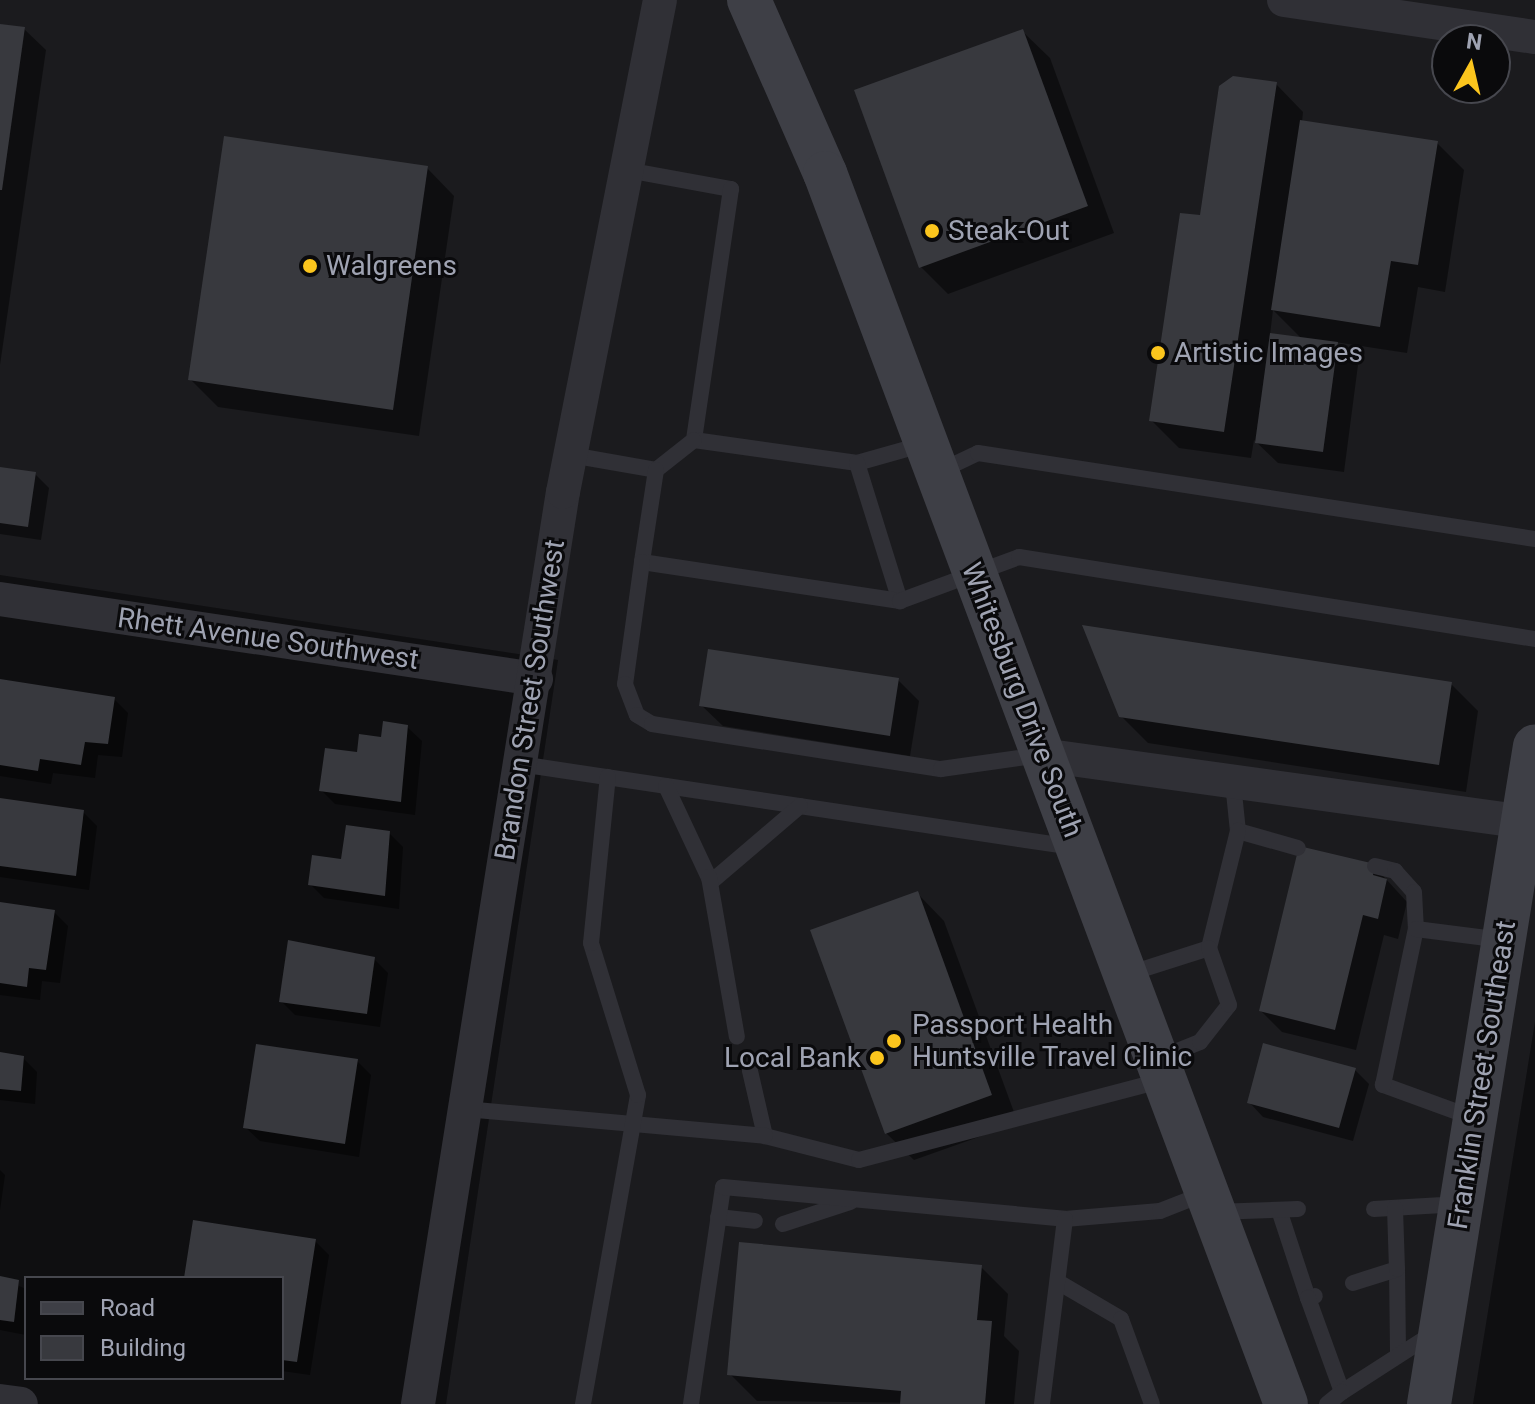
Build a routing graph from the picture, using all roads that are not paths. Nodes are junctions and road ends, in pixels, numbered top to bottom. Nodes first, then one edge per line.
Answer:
1 (660, 0) edge
2 (749, 0) edge
3 (1284, 0) edge
4 (1535, 37) edge
5 (627, 170) junction
6 (694, 440) junction
7 (571, 455) junction
8 (931, 458) junction
9 (857, 463) junction
10 (656, 470) junction
11 (1535, 539) edge
12 (642, 562) junction
13 (973, 572) junction
14 (0, 599) edge
15 (900, 601) junction
16 (1535, 639) edge
17 (536, 679) junction
18 (1535, 746) edge
19 (1042, 755) junction
20 (520, 764) junction
21 (608, 777) junction
22 (1233, 783) junction
23 (666, 786) junction
24 (800, 806) junction
25 (1529, 822) edge
26 (1238, 831) junction
27 (1078, 848) junction
28 (1298, 848) dead end
29 (1375, 866) dead end
30 (709, 877) junction
31 (1416, 929) junction
32 (1504, 941) junction
33 (1209, 948) junction
34 (1124, 975) junction
35 (737, 1037) dead end
36 (1160, 1070) junction
37 (750, 1071) dead end
38 (465, 1109) junction
39 (1475, 1119) junction
40 (633, 1123) junction
41 (765, 1136) junction
42 (859, 1199) junction
43 (1209, 1202) junction
44 (1461, 1204) junction
45 (1395, 1208) junction
46 (1298, 1209) dead end
47 (1374, 1209) dead end
48 (1279, 1210) junction
49 (718, 1217) junction
50 (1065, 1219) junction
51 (755, 1221) dead end
52 (783, 1224) dead end
53 (1397, 1269) junction
54 (1058, 1282) junction
55 (1353, 1283) dead end
56 (1441, 1329) junction
57 (1398, 1352) junction
58 (1342, 1392) junction
59 (0, 1401) edge
60 (21, 1404) edge
61 (418, 1404) edge
62 (583, 1404) edge
63 (691, 1404) edge
64 (1042, 1404) edge
65 (1152, 1404) edge
66 (1286, 1404) edge
67 (1327, 1404) edge
68 (1429, 1404) edge

1 - 5 street, Brandon Street Southwest
2 - 8 main road, Whitesburg Drive South
3 - 4 street
5 - 6 lane
5 - 7 street, Brandon Street Southwest
6 - 9 lane
6 - 10 lane
7 - 10 lane
7 - 17 street, Brandon Street Southwest
8 - 9 lane
8 - 11 lane
8 - 13 main road, Whitesburg Drive South
9 - 15 lane
10 - 12 lane
12 - 15 lane
12 - 19 lane
13 - 15 lane
13 - 16 lane
13 - 19 main road, Whitesburg Drive South
14 - 17 street, Rhett Avenue Southwest
17 - 20 street, Brandon Street Southwest
18 - 25 main road, Franklin Street Southeast
19 - 22 street
19 - 27 main road, Whitesburg Drive South
20 - 21 lane
20 - 38 street, Brandon Street Southwest
21 - 23 lane
21 - 40 lane
22 - 25 street
22 - 26 lane
23 - 24 lane
23 - 30 lane
24 - 27 lane
24 - 30 lane
25 - 32 main road, Franklin Street Southeast
26 - 28 lane
26 - 33 lane
27 - 34 main road, Whitesburg Drive South
29 - 31 lane
30 - 35 lane
31 - 32 lane
31 - 39 lane
32 - 39 main road, Franklin Street Southeast
33 - 34 lane
33 - 36 lane
34 - 36 main road, Whitesburg Drive South
36 - 41 lane
36 - 43 main road, Whitesburg Drive South
37 - 41 lane
38 - 40 lane
38 - 61 street, Brandon Street Southwest
39 - 44 main road, Franklin Street Southeast
40 - 41 lane
40 - 62 lane
42 - 49 lane
42 - 50 lane
42 - 52 lane
43 - 48 lane
43 - 50 lane
43 - 66 main road, Whitesburg Drive South
44 - 45 lane
44 - 56 main road, Franklin Street Southeast
45 - 47 lane
45 - 53 lane
46 - 48 lane
48 - 58 lane
49 - 51 lane
49 - 63 lane
50 - 54 lane
53 - 55 lane
53 - 57 lane
54 - 64 lane
54 - 65 lane
56 - 57 lane
56 - 68 main road, Franklin Street Southeast
57 - 58 lane
58 - 67 lane
59 - 60 street

